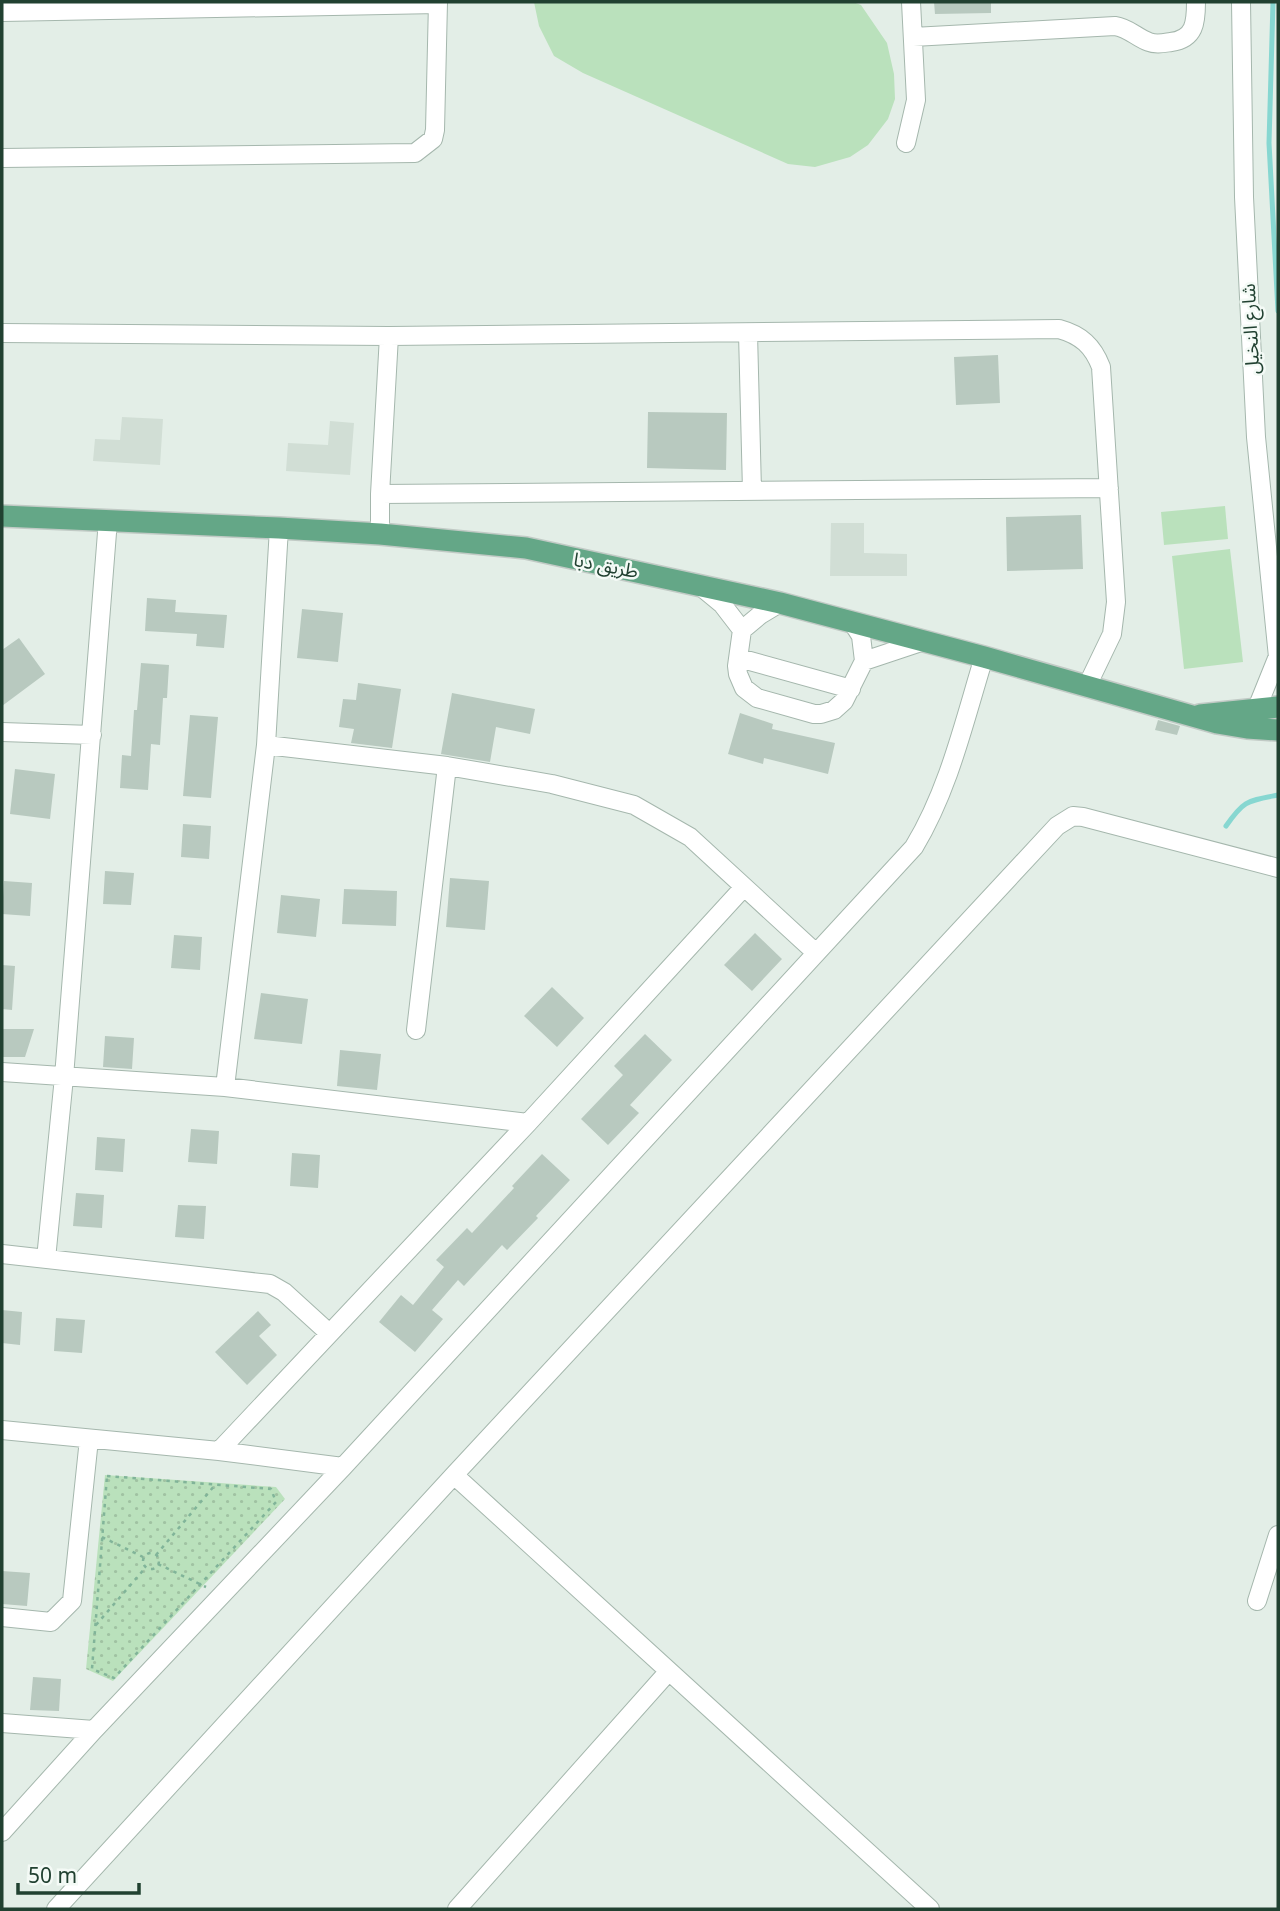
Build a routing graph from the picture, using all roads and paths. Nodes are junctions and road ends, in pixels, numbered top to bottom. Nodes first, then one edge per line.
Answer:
1 (911, 2) edge
2 (1196, 2) edge
3 (1241, 2) edge
4 (438, 3) edge
5 (2, 12) edge
6 (913, 37) junction
7 (906, 143) dead end
8 (2, 158) edge
9 (2, 333) edge
10 (748, 333) junction
11 (389, 336) junction
12 (1109, 488) junction
13 (752, 491) junction
14 (380, 494) junction
15 (2, 516) edge
16 (108, 520) junction
17 (279, 528) junction
18 (380, 534) junction
19 (697, 583) junction
20 (780, 603) junction
21 (852, 622) junction
22 (743, 631) junction
23 (921, 642) junction
24 (984, 657) junction
25 (1278, 657) edge
26 (738, 658) junction
27 (864, 661) junction
28 (1087, 687) junction
29 (851, 690) junction
30 (1268, 707) edge
31 (1194, 715) junction
32 (1256, 729) junction
33 (1278, 730) edge
34 (2, 732) edge
35 (92, 735) junction
36 (266, 745) junction
37 (447, 766) junction
38 (1278, 868) edge
39 (744, 887) junction
40 (815, 952) junction
41 (416, 1030) dead end
42 (2, 1072) edge
43 (64, 1077) junction
44 (225, 1087) junction
45 (528, 1123) junction
46 (2, 1254) edge
47 (46, 1259) junction
48 (329, 1333) junction
49 (2, 1430) edge
50 (89, 1439) junction
51 (219, 1451) junction
52 (343, 1466) junction
53 (454, 1475) junction
54 (215, 1485) junction
55 (1278, 1535) edge
56 (102, 1536) junction
57 (156, 1555) junction
58 (144, 1557) junction
59 (158, 1564) junction
60 (146, 1567) junction
61 (200, 1584) junction
62 (222, 1594) junction
63 (1256, 1601) dead end
64 (2, 1617) edge
65 (95, 1626) junction
66 (669, 1671) junction
67 (2, 1723) edge
68 (94, 1730) junction
69 (2, 1832) edge
70 (56, 1909) edge
71 (457, 1909) edge
72 (930, 1909) edge

1 - 6 street
2 - 6 street
3 - 25 street, شارع النخيل
4 - 5 street
4 - 8 street
6 - 7 street
9 - 11 street
10 - 11 street
10 - 12 street
10 - 13 street
11 - 14 street
12 - 13 street
12 - 28 street
13 - 14 street
14 - 18 street
15 - 16 main road, طريق دبا
16 - 17 main road, طريق دبا
16 - 35 street
17 - 18 main road, طريق دبا
17 - 36 street
18 - 19 main road, طريق دبا
19 - 20 main road, طريق دبا
19 - 22 street
20 - 21 main road, طريق دبا
20 - 22 street
21 - 23 main road, طريق دبا
21 - 27 street
22 - 26 street
23 - 24 main road, طريق دبا
23 - 27 street
24 - 28 main road, طريق دبا
24 - 40 street
25 - 30 street, شارع النخيل
26 - 29 street
26 - 29 street
27 - 29 street
28 - 31 main road, طريق دبا
30 - 31 main road, طريق دبا
30 - 32 main road
31 - 32 main road, طريق دبا
32 - 33 main road, طريق دبا
34 - 35 street
35 - 43 street
36 - 37 street
36 - 44 street
37 - 39 street
37 - 41 street
38 - 53 street
39 - 40 street
39 - 45 street
40 - 52 street
42 - 43 street
43 - 44 street
43 - 47 street
44 - 45 street
45 - 48 street
46 - 47 street
47 - 48 street
48 - 51 street
49 - 50 street
50 - 51 street
50 - 64 street
51 - 52 street
52 - 62 street
53 - 66 street
53 - 70 street
54 - 56 path
54 - 57 path
54 - 61 path
55 - 63 street
56 - 58 path
56 - 65 path
57 - 58 path
57 - 59 path
58 - 60 path
59 - 60 path
59 - 61 path
60 - 65 path
61 - 62 path
61 - 65 path
62 - 68 street
66 - 71 street
66 - 72 street
67 - 68 street
68 - 69 street

